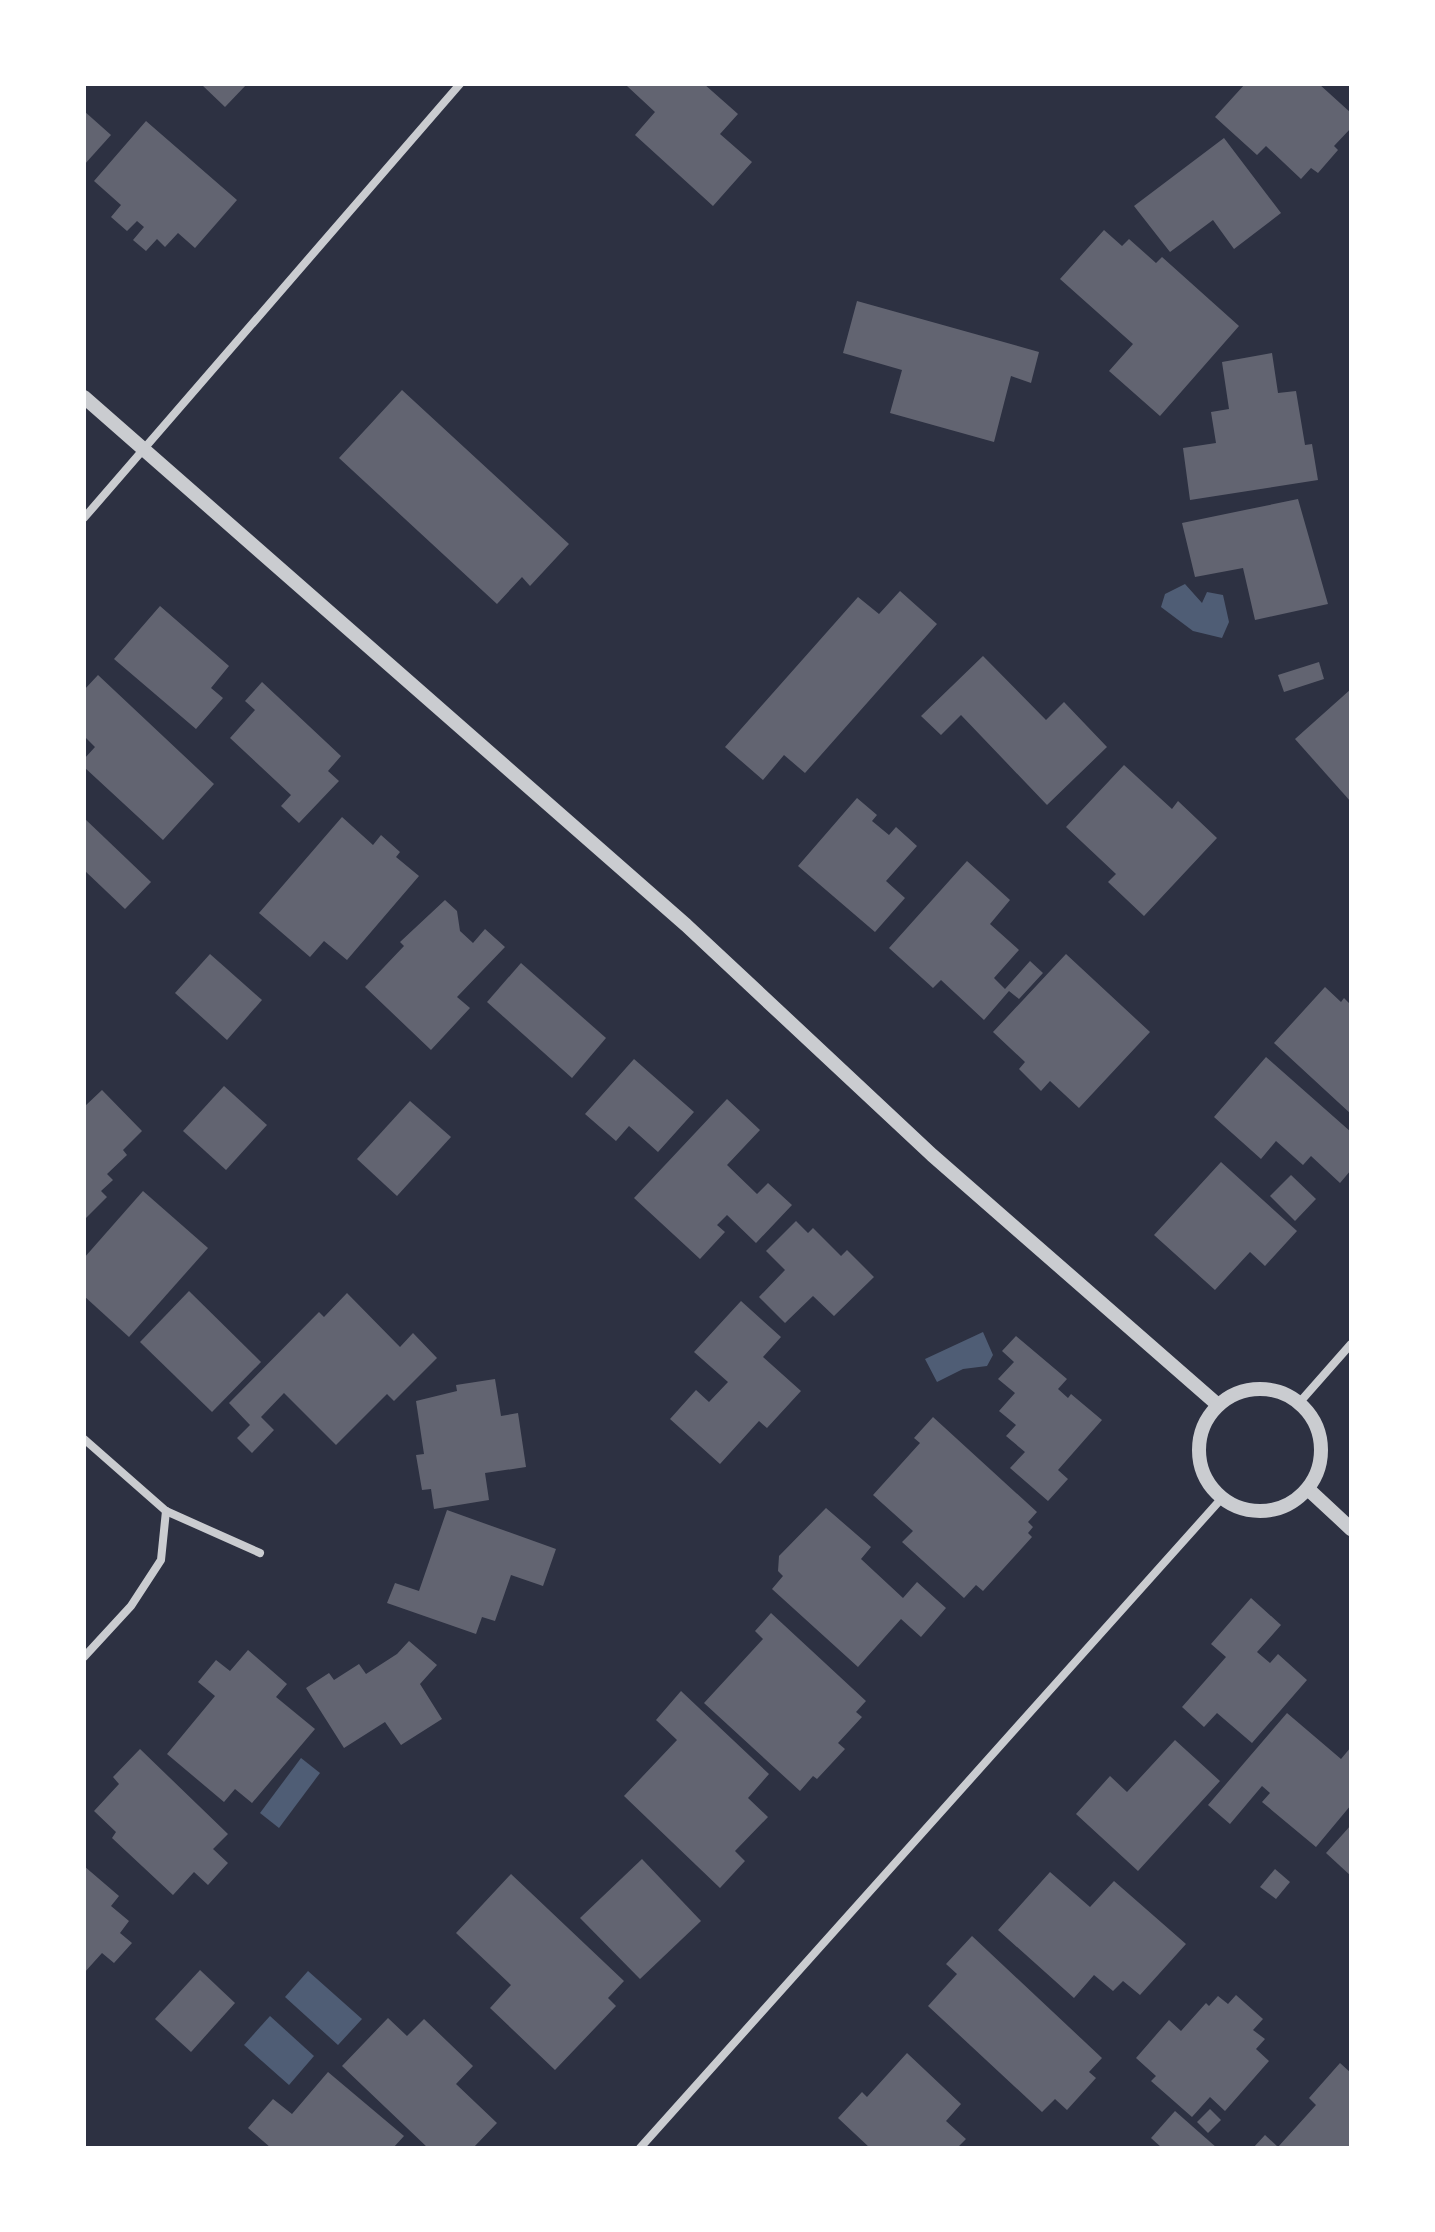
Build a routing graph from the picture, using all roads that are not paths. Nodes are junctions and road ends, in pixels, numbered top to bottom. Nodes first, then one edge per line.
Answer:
1 (460, 84) edge
2 (84, 397) edge
3 (143, 450) junction
4 (84, 518) edge
5 (1351, 1344) edge
6 (1299, 1403) junction
7 (1218, 1405) junction
8 (84, 1439) edge
9 (1308, 1489) junction
10 (1222, 1498) junction
11 (166, 1511) junction
12 (1351, 1529) edge
13 (260, 1553) dead end
14 (84, 1657) edge
15 (640, 2148) edge

1 - 3 street
2 - 3 street
3 - 4 street
3 - 7 street
5 - 6 street
6 - 7 street
6 - 9 street
7 - 10 street
8 - 11 street
9 - 10 street
9 - 12 street
10 - 15 street
11 - 13 street
11 - 14 street

